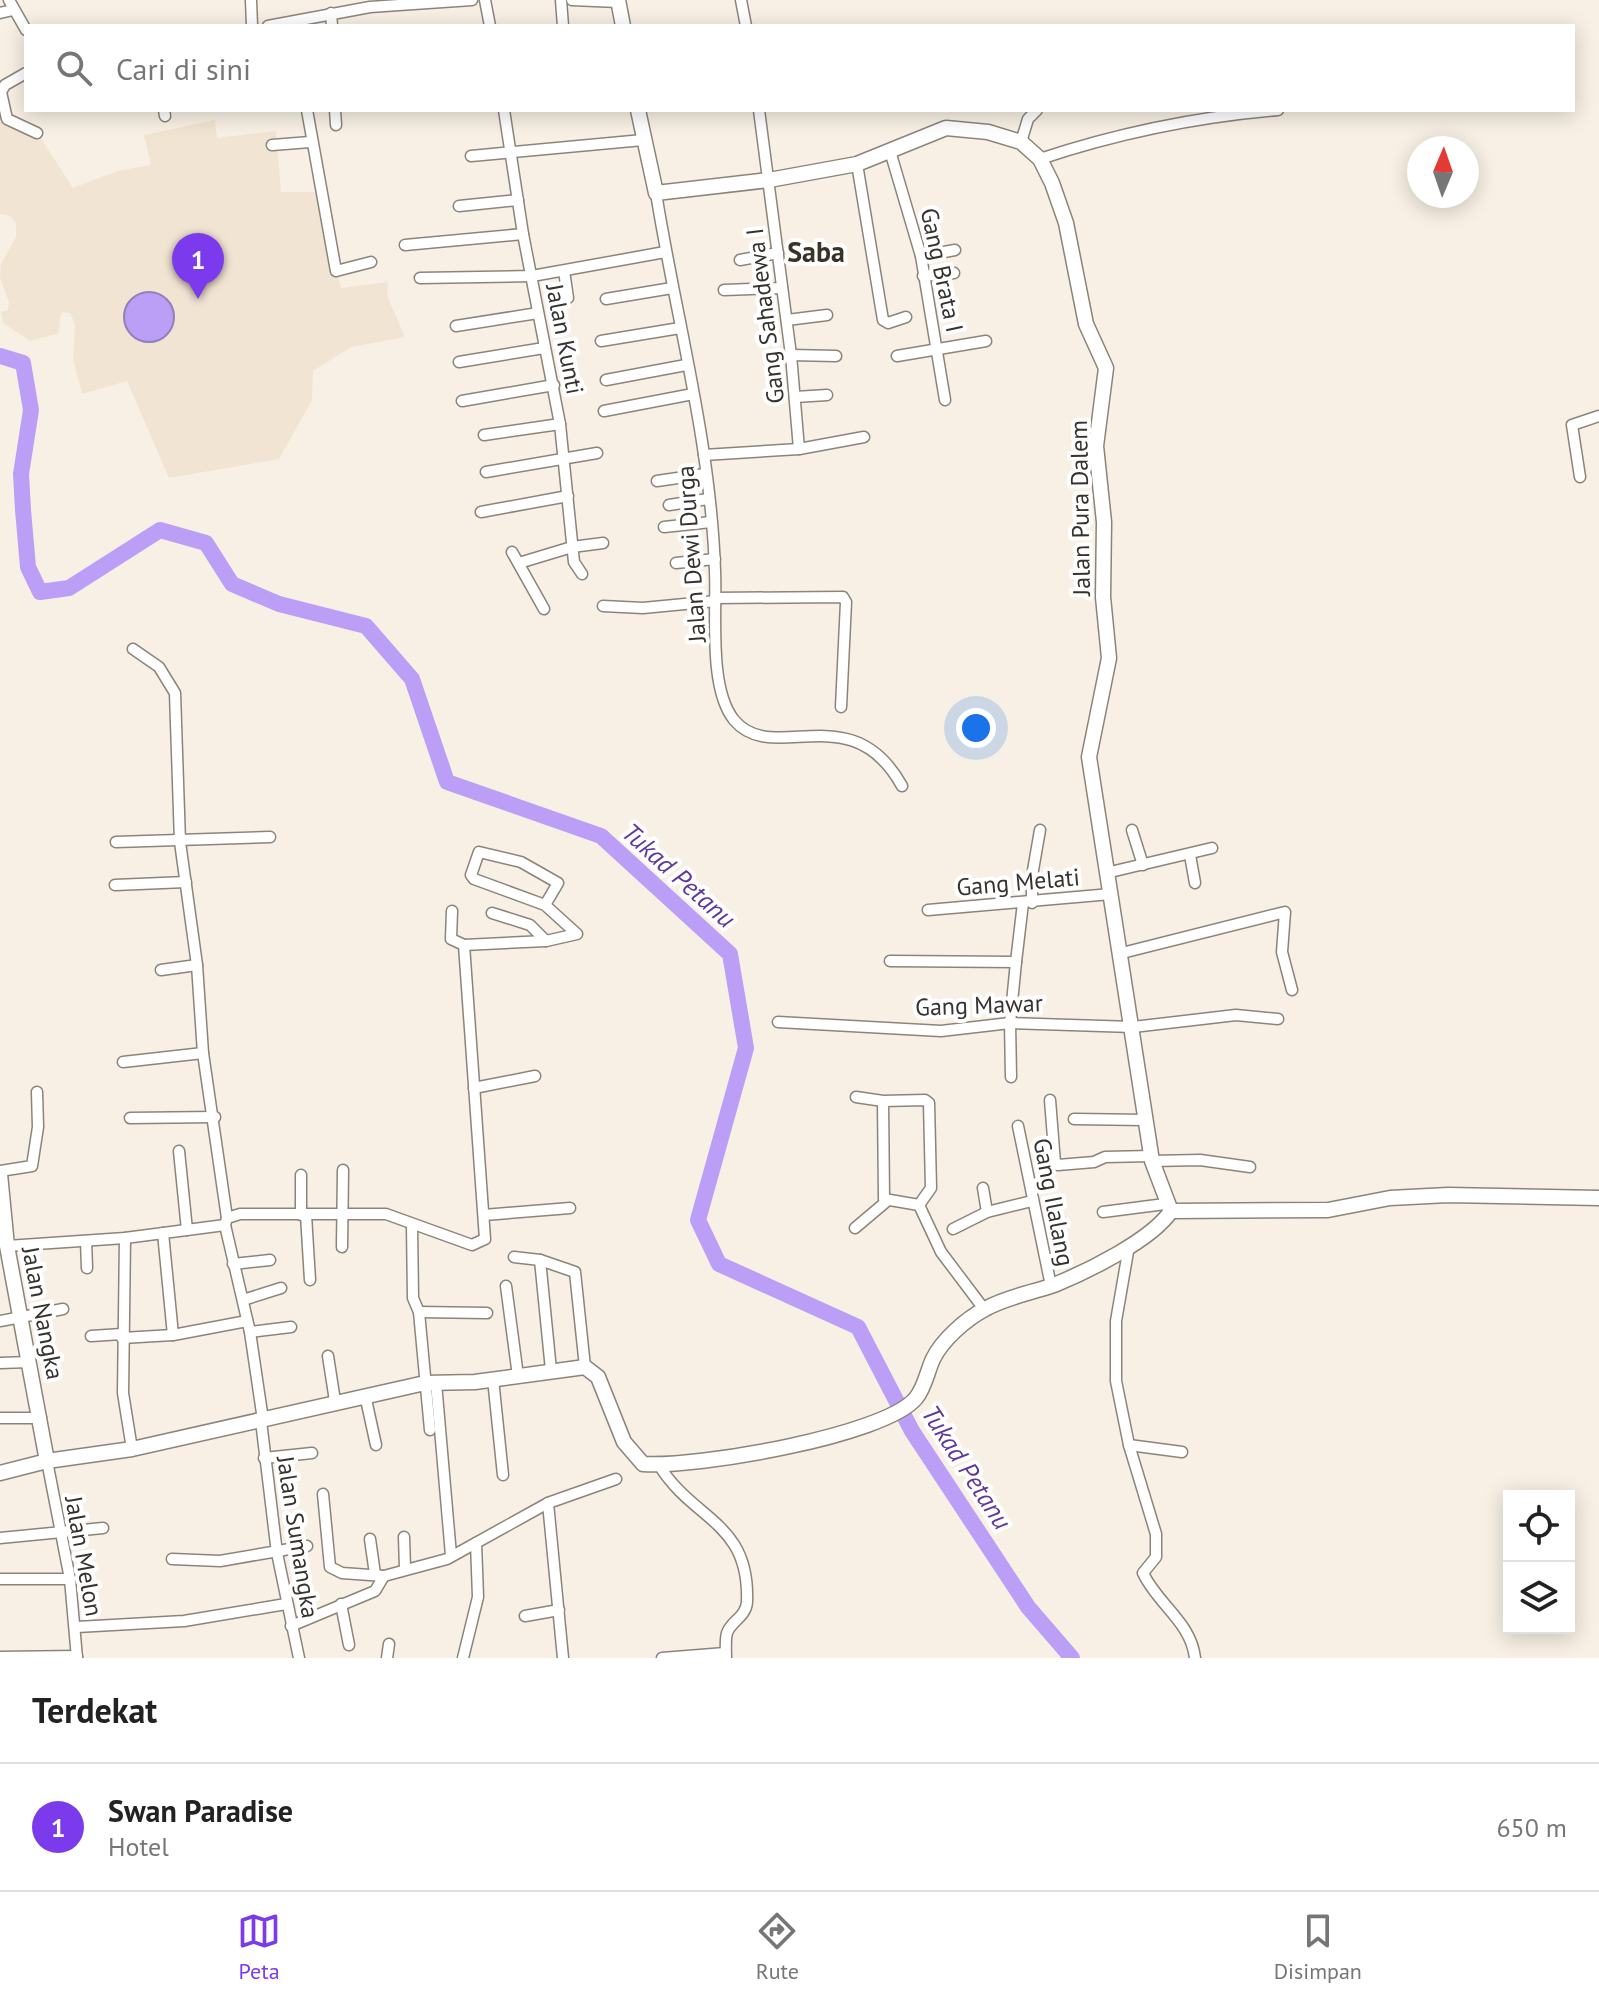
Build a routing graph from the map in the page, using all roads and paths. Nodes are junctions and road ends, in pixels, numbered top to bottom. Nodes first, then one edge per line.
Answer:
1 (251, 0) edge
2 (472, 0) edge
3 (485, 0) edge
4 (561, 0) edge
5 (572, 0) edge
6 (741, 0) edge
7 (618, 1) edge
8 (11, 5) edge
9 (0, 13) edge
10 (331, 13) junction
11 (310, 22) edge
12 (252, 24) edge
13 (289, 24) edge
14 (332, 24) edge
15 (490, 24) edge
16 (563, 24) edge
17 (623, 24) edge
18 (746, 24) edge
19 (24, 27) edge
20 (24, 74) edge
21 (307, 112) edge
22 (335, 112) edge
23 (504, 112) edge
24 (638, 112) edge
25 (759, 112) edge
26 (1034, 112) edge
27 (1254, 112) edge
28 (336, 125) dead end
29 (37, 133) dead end
30 (643, 140) junction
31 (310, 142) junction
32 (1021, 142) junction
33 (272, 145) dead end
34 (890, 151) junction
35 (510, 152) junction
36 (471, 156) dead end
37 (1040, 159) junction
38 (857, 164) junction
39 (769, 180) junction
40 (656, 193) junction
41 (518, 200) junction
42 (459, 206) dead end
43 (523, 234) junction
44 (405, 245) dead end
45 (955, 250) dead end
46 (665, 252) junction
47 (778, 253) junction
48 (921, 256) junction
49 (740, 260) dead end
50 (371, 262) dead end
51 (564, 271) junction
52 (954, 273) dead end
53 (532, 276) junction
54 (923, 276) junction
55 (420, 278) dead end
56 (672, 288) junction
57 (782, 288) junction
58 (724, 290) dead end
59 (568, 298) dead end
60 (606, 299) dead end
61 (538, 313) junction
62 (827, 315) dead end
63 (906, 317) dead end
64 (787, 320) junction
65 (456, 326) dead end
66 (680, 328) junction
67 (601, 341) dead end
68 (986, 341) dead end
69 (544, 348) junction
70 (938, 348) junction
71 (791, 355) junction
72 (836, 356) dead end
73 (897, 356) dead end
74 (459, 362) dead end
75 (686, 365) junction
76 (606, 380) dead end
77 (554, 385) junction
78 (693, 394) junction
79 (827, 395) dead end
80 (795, 397) junction
81 (945, 400) dead end
82 (462, 401) dead end
83 (604, 411) dead end
84 (1599, 416) edge
85 (560, 424) junction
86 (484, 435) dead end
87 (864, 437) dead end
88 (799, 449) junction
89 (597, 453) dead end
90 (704, 455) junction
91 (565, 456) junction
92 (486, 472) dead end
93 (705, 474) junction
94 (1580, 477) dead end
95 (657, 481) dead end
96 (568, 496) junction
97 (708, 499) junction
98 (669, 505) dead end
99 (481, 512) dead end
100 (711, 522) junction
101 (664, 527) dead end
102 (603, 543) dead end
103 (572, 547) junction
104 (512, 552) dead end
105 (715, 559) junction
106 (519, 563) junction
107 (676, 563) dead end
108 (582, 574) dead end
109 (716, 599) junction
110 (603, 606) dead end
111 (544, 609) dead end
112 (133, 649) dead end
113 (841, 707) dead end
114 (902, 786) dead end
115 (1040, 830) dead end
116 (1132, 830) dead end
117 (270, 837) dead end
118 (116, 842) dead end
119 (180, 842) junction
120 (1212, 848) dead end
121 (1190, 855) junction
122 (1143, 865) junction
123 (1106, 873) junction
124 (186, 882) junction
125 (1195, 883) dead end
126 (115, 885) dead end
127 (1111, 894) junction
128 (1028, 903) junction
129 (545, 905) junction
130 (928, 910) dead end
131 (452, 911) dead end
132 (492, 913) dead end
133 (546, 941) junction
134 (464, 945) junction
135 (1122, 953) junction
136 (890, 961) dead end
137 (1016, 962) junction
138 (197, 965) junction
139 (161, 970) dead end
140 (1292, 990) dead end
141 (1278, 1019) dead end
142 (778, 1022) dead end
143 (1010, 1023) junction
144 (1133, 1027) junction
145 (203, 1053) junction
146 (123, 1062) dead end
147 (535, 1076) dead end
148 (1011, 1077) dead end
149 (474, 1088) junction
150 (37, 1092) dead end
151 (856, 1097) dead end
152 (1050, 1100) dead end
153 (883, 1101) junction
154 (215, 1117) junction
155 (130, 1118) dead end
156 (1074, 1119) dead end
157 (1146, 1120) junction
158 (1018, 1126) dead end
159 (179, 1151) dead end
160 (1152, 1158) junction
161 (1250, 1167) dead end
162 (343, 1170) dead end
163 (0, 1172) edge
164 (301, 1175) dead end
165 (983, 1188) dead end
166 (1599, 1198) edge
167 (887, 1201) junction
168 (1032, 1201) junction
169 (919, 1205) junction
170 (570, 1208) dead end
171 (1168, 1208) junction
172 (987, 1212) junction
173 (1103, 1212) dead end
174 (343, 1213) junction
175 (304, 1215) junction
176 (484, 1215) junction
177 (226, 1222) junction
178 (412, 1226) junction
179 (855, 1228) dead end
180 (953, 1229) dead end
181 (187, 1230) junction
182 (163, 1233) junction
183 (125, 1238) junction
184 (86, 1241) junction
185 (1129, 1244) junction
186 (7, 1246) junction
187 (342, 1247) dead end
188 (514, 1257) dead end
189 (270, 1260) dead end
190 (540, 1260) junction
191 (233, 1264) junction
192 (87, 1268) dead end
193 (310, 1280) dead end
194 (506, 1286) dead end
195 (1051, 1286) junction
196 (281, 1288) dead end
197 (237, 1295) junction
198 (63, 1309) dead end
199 (984, 1309) junction
200 (419, 1312) junction
201 (487, 1313) dead end
202 (22, 1318) junction
203 (0, 1321) edge
204 (248, 1326) junction
205 (291, 1327) dead end
206 (173, 1335) junction
207 (91, 1336) dead end
208 (122, 1336) junction
209 (328, 1356) dead end
210 (30, 1362) junction
211 (0, 1363) edge
212 (585, 1367) junction
213 (551, 1370) junction
214 (518, 1376) junction
215 (493, 1379) junction
216 (430, 1383) junction
217 (365, 1395) junction
218 (335, 1401) junction
219 (0, 1418) edge
220 (41, 1418) junction
221 (262, 1420) junction
222 (430, 1430) dead end
223 (376, 1445) dead end
224 (1129, 1445) junction
225 (132, 1449) junction
226 (1182, 1452) dead end
227 (312, 1453) dead end
228 (264, 1458) junction
229 (47, 1461) junction
230 (659, 1465) junction
231 (0, 1473) edge
232 (503, 1475) dead end
233 (616, 1479) dead end
234 (323, 1494) dead end
235 (548, 1503) junction
236 (103, 1528) dead end
237 (61, 1532) junction
238 (404, 1537) dead end
239 (0, 1538) edge
240 (370, 1539) dead end
241 (476, 1543) junction
242 (317, 1545) junction
243 (277, 1553) junction
244 (451, 1555) junction
245 (172, 1559) dead end
246 (405, 1568) junction
247 (380, 1575) junction
248 (0, 1579) edge
249 (70, 1579) junction
250 (286, 1604) junction
251 (341, 1604) junction
252 (559, 1610) junction
253 (525, 1616) dead end
254 (291, 1626) junction
255 (77, 1627) junction
256 (389, 1644) dead end
257 (349, 1645) dead end
258 (726, 1655) edge
259 (0, 1657) edge
260 (77, 1657) edge
261 (299, 1658) edge
262 (387, 1658) edge
263 (463, 1658) edge
264 (563, 1658) edge
265 (662, 1658) edge
266 (1195, 1658) edge

1 - 12 street
2 - 10 street
3 - 15 street
4 - 16 street
5 - 7 street
6 - 18 street
7 - 17 street
8 - 9 street
8 - 19 street
10 - 11 street
10 - 14 street
11 - 13 street
20 - 29 street
21 - 31 street
22 - 28 street
23 - 35 street, Jalan Kunti
24 - 30 street
25 - 39 street, Gang Sahadewa I
26 - 32 street
27 - 37 street
30 - 35 street
30 - 40 street
31 - 33 street
31 - 50 street
32 - 34 street, Jalan Pura Dalem
32 - 37 street, Jalan Pura Dalem
34 - 38 street, Jalan Pura Dalem
34 - 48 street, Gang Brata I
35 - 36 street
35 - 41 street, Jalan Kunti
37 - 123 street, Jalan Pura Dalem
38 - 39 street, Jalan Pura Dalem
38 - 63 street
39 - 40 street, Jalan Pura Dalem
39 - 47 street, Gang Sahadewa I
40 - 46 street, Jalan Dewi Durga
41 - 42 street
41 - 43 street, Jalan Kunti
43 - 44 street
43 - 53 street, Jalan Kunti
45 - 48 street
46 - 51 street
46 - 56 street, Jalan Dewi Durga
47 - 49 street
47 - 57 street, Gang Sahadewa I
48 - 54 street, Gang Brata I
51 - 53 street
51 - 59 street
52 - 54 street
53 - 55 street
53 - 61 street, Jalan Kunti
54 - 70 street, Gang Brata I
56 - 60 street
56 - 66 street, Jalan Dewi Durga
57 - 58 street
57 - 64 street, Gang Sahadewa I
61 - 65 street
61 - 69 street, Jalan Kunti
62 - 64 street
64 - 71 street, Gang Sahadewa I
66 - 67 street
66 - 75 street, Jalan Dewi Durga
68 - 70 street
69 - 74 street
69 - 77 street, Jalan Kunti
70 - 73 street
70 - 81 street, Gang Brata I
71 - 72 street
71 - 80 street, Gang Sahadewa I
75 - 76 street
75 - 78 street, Jalan Dewi Durga
77 - 82 street
77 - 85 street, Jalan Kunti
78 - 83 street
78 - 90 street, Jalan Dewi Durga
79 - 80 street
80 - 88 street, Gang Sahadewa I
84 - 94 street
85 - 86 street
85 - 91 street, Jalan Kunti
87 - 88 street
88 - 90 street
89 - 91 street
90 - 93 street, Jalan Dewi Durga
91 - 92 street
91 - 96 street, Jalan Kunti
93 - 95 street
93 - 97 street, Jalan Dewi Durga
96 - 99 street
96 - 103 street, Jalan Kunti
97 - 98 street
97 - 100 street, Jalan Dewi Durga
100 - 101 street
100 - 105 street, Jalan Dewi Durga
102 - 103 street
103 - 106 street
103 - 108 street, Jalan Kunti
104 - 106 street
105 - 107 street
105 - 109 street, Jalan Dewi Durga
106 - 111 street
109 - 110 street
109 - 113 street
109 - 114 street, Jalan Dewi Durga
112 - 119 street, Jalan Sumangka
115 - 128 street
116 - 122 street
117 - 119 street
118 - 119 street
119 - 124 street, Jalan Sumangka
120 - 121 street
121 - 122 street
121 - 125 street
122 - 123 street
123 - 127 street, Jalan Pura Dalem
124 - 126 street
124 - 138 street, Jalan Sumangka
127 - 128 street, Gang Melati
127 - 135 street, Jalan Pura Dalem
128 - 130 street, Gang Melati
128 - 137 street
129 - 129 street
129 - 133 street
131 - 134 street
132 - 133 street
133 - 134 street
134 - 149 street
135 - 140 street
135 - 144 street, Jalan Pura Dalem
136 - 137 street
137 - 143 street
138 - 139 street
138 - 145 street, Jalan Sumangka
141 - 144 street, Gang Mawar
142 - 143 street, Gang Mawar
143 - 144 street, Gang Mawar
143 - 148 street
144 - 157 street, Jalan Pura Dalem
145 - 146 street
145 - 154 street, Jalan Sumangka
147 - 149 street
149 - 176 street
150 - 163 street
151 - 153 street
152 - 160 street
153 - 167 street
153 - 169 street
154 - 155 street
154 - 177 street, Jalan Sumangka
156 - 157 street
157 - 160 street, Jalan Pura Dalem
158 - 168 street, Gang Ilalang
159 - 181 street
160 - 161 street
160 - 171 street, Jalan Pura Dalem
162 - 174 street
163 - 186 street, Jalan Nangka
164 - 175 street
165 - 172 street
166 - 171 street
167 - 169 street
167 - 179 street
168 - 172 street
168 - 195 street, Gang Ilalang
169 - 199 street
170 - 176 street
171 - 173 street
171 - 185 street
172 - 180 street
174 - 175 street
174 - 178 street
174 - 187 street
175 - 177 street
175 - 193 street
176 - 178 street
177 - 181 street
177 - 191 street, Jalan Sumangka
178 - 200 street
181 - 182 street
182 - 183 street
182 - 206 street
183 - 184 street
183 - 208 street
184 - 186 street
184 - 192 street
185 - 195 street
185 - 224 street
186 - 202 street, Jalan Nangka
188 - 190 street
189 - 191 street
190 - 212 street
190 - 213 street
191 - 197 street, Jalan Sumangka
194 - 214 street
195 - 199 street
196 - 197 street
197 - 204 street, Jalan Sumangka
198 - 202 street
199 - 230 street
200 - 201 street
200 - 216 street
202 - 203 street
202 - 210 street, Jalan Nangka
204 - 205 street
204 - 206 street
204 - 221 street, Jalan Sumangka
206 - 208 street
207 - 208 street
208 - 225 street
209 - 218 street
210 - 211 street
210 - 220 street, Jalan Nangka
212 - 213 street
212 - 230 street
213 - 214 street
214 - 215 street
215 - 216 street
215 - 232 street
216 - 217 street
216 - 222 street
216 - 244 street
217 - 218 street
217 - 223 street
218 - 221 street
219 - 220 street
220 - 229 street, Jalan Nangka
221 - 225 street
221 - 228 street, Jalan Sumangka
224 - 226 street
224 - 266 street
225 - 229 street
227 - 228 street
228 - 243 street, Jalan Sumangka
229 - 231 street
229 - 237 street, Jalan Melon
230 - 258 street
233 - 235 street
234 - 242 street
235 - 241 street
235 - 252 street
236 - 237 street
237 - 239 street
237 - 249 street, Jalan Melon
238 - 246 street
240 - 247 street
241 - 244 street
241 - 263 street
242 - 243 street
242 - 247 street
243 - 245 street
243 - 250 street, Jalan Sumangka
244 - 246 street
246 - 247 street
247 - 251 street
248 - 249 street
249 - 255 street, Jalan Melon
250 - 254 street, Jalan Sumangka
250 - 255 street
251 - 254 street
251 - 257 street
252 - 253 street
252 - 264 street
254 - 261 street, Jalan Sumangka
255 - 260 street, Jalan Melon
256 - 262 street
258 - 265 street
259 - 260 street

